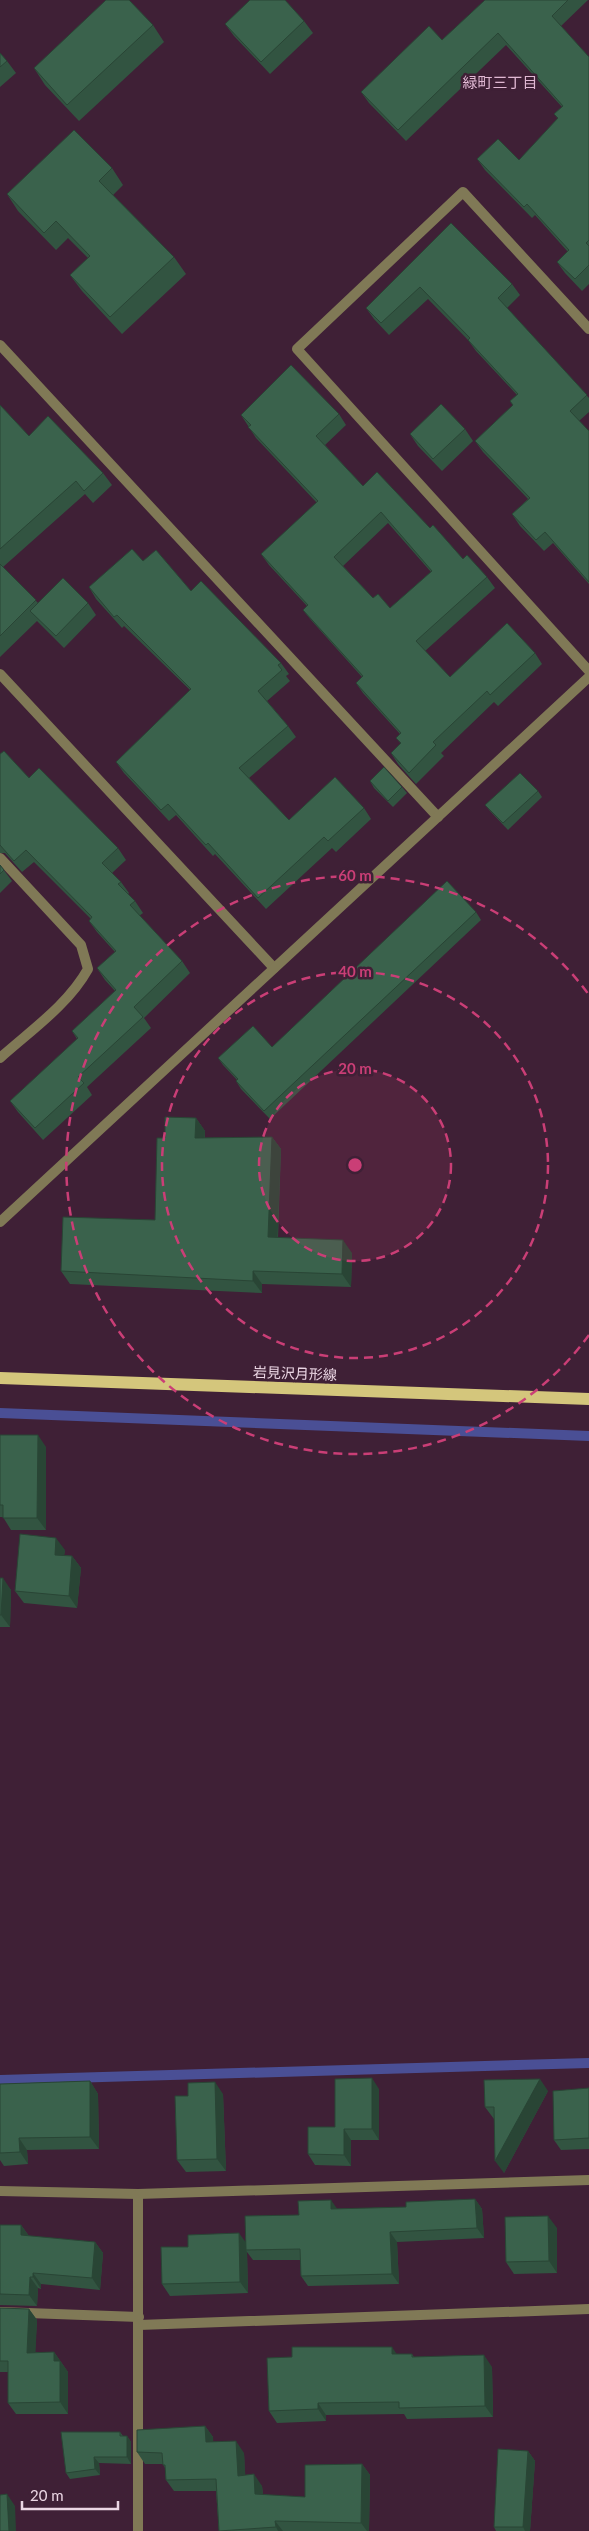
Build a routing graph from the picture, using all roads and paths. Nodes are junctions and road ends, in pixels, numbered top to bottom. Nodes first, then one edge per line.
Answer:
1 (589, 329) edge
2 (0, 345) edge
3 (589, 670) edge
4 (0, 674) edge
5 (589, 678) edge
6 (438, 816) junction
7 (0, 858) edge
8 (274, 968) junction
9 (0, 1058) edge
10 (0, 1222) edge
11 (0, 1378) edge
12 (589, 1399) edge
13 (589, 2180) edge
14 (0, 2192) edge
15 (138, 2194) junction
16 (589, 2309) edge
17 (0, 2312) edge
18 (139, 2321) junction
19 (138, 2531) edge

1 - 3 street
2 - 6 street
4 - 8 street
5 - 6 street
6 - 8 street
7 - 9 street
8 - 10 street
11 - 12 main road, 岩見沢月形線
13 - 15 street
14 - 15 street
15 - 18 street
16 - 18 street
17 - 18 street
18 - 19 street

